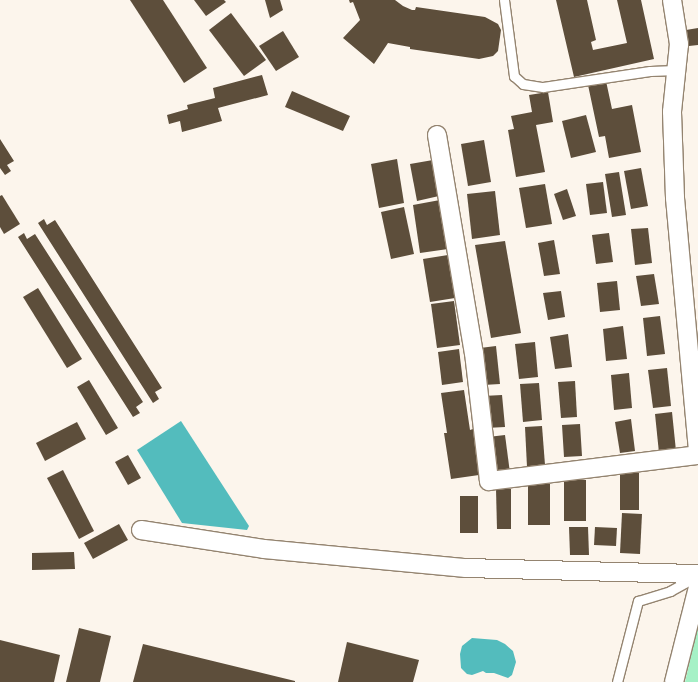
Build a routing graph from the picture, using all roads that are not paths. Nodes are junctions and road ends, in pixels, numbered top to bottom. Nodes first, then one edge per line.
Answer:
1 (504, 0) edge
2 (672, 0) edge
3 (676, 70) junction
4 (437, 135) dead end
5 (698, 450) edge
6 (698, 455) edge
7 (141, 530) dead end
8 (698, 575) edge
9 (698, 587) edge
10 (617, 682) edge
11 (674, 682) edge

1 - 3 lane
2 - 3 street
3 - 5 street
4 - 6 street
7 - 8 street
8 - 10 lane
9 - 11 street

